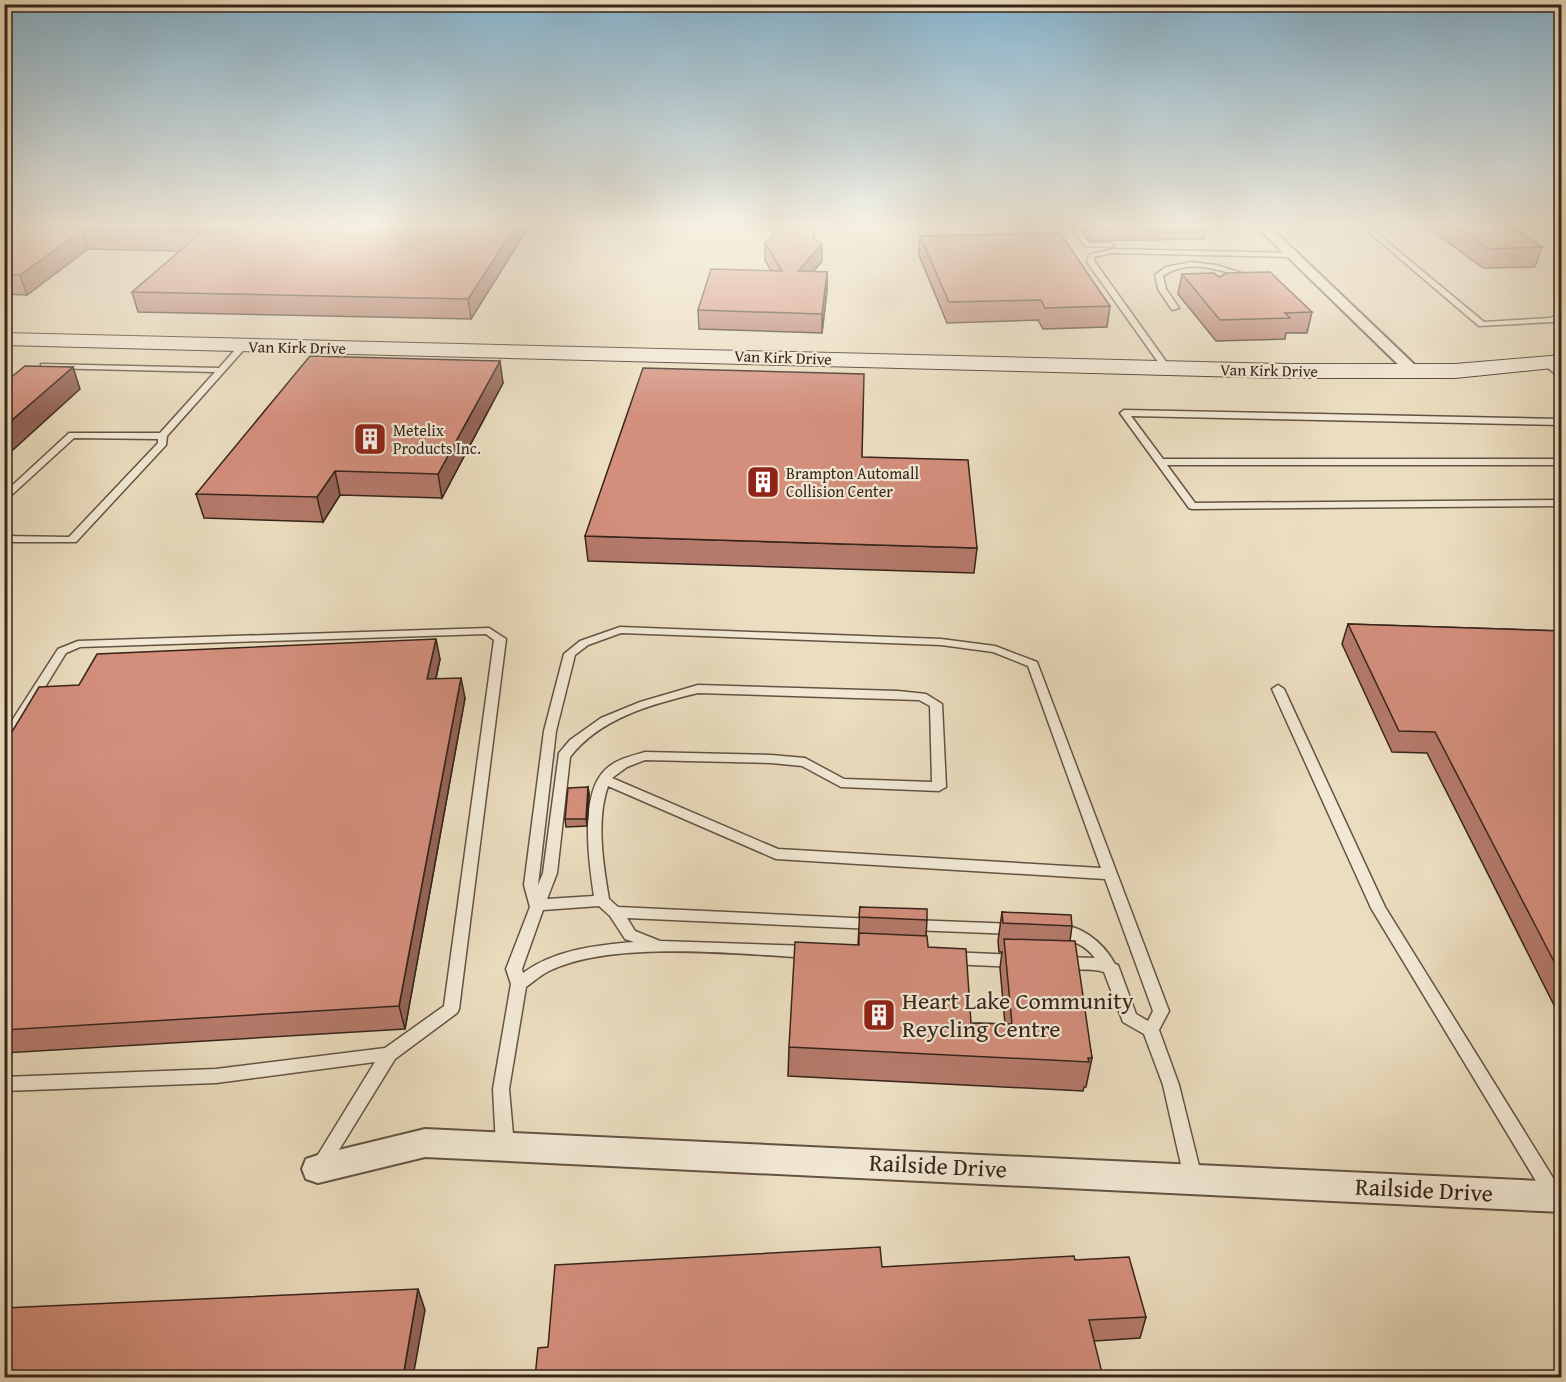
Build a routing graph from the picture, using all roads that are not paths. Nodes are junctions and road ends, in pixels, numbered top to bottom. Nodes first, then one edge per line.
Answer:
1 (1111, 288) edge
2 (1162, 288) edge
3 (1327, 288) edge
4 (1439, 288) edge
5 (1175, 308) dead end
6 (1562, 314) edge
7 (4, 339) edge
8 (244, 345) junction
9 (44, 366) edge
10 (1166, 367) junction
11 (1557, 367) edge
12 (220, 370) junction
13 (1414, 372) junction
14 (1562, 422) edge
15 (162, 436) junction
16 (1160, 462) junction
17 (1562, 462) edge
18 (4, 499) edge
19 (1562, 503) edge
20 (4, 539) edge
21 (1278, 689) dead end
22 (4, 744) edge
23 (604, 779) junction
24 (1110, 874) junction
25 (602, 901) junction
26 (536, 905) junction
27 (615, 912) junction
28 (656, 945) junction
29 (831, 953) edge
30 (936, 958) edge
31 (1113, 969) junction
32 (519, 984) junction
33 (1151, 1030) junction
34 (389, 1054) junction
35 (4, 1084) edge
36 (505, 1146) junction
37 (318, 1169) joint
38 (1193, 1178) junction
39 (1558, 1196) edge

1 - 10 lane
2 - 5 lane
3 - 13 street
4 - 6 lane
7 - 8 street, Van Kirk Drive
8 - 10 street, Van Kirk Drive
8 - 12 lane
9 - 12 lane
10 - 13 street, Van Kirk Drive
11 - 13 street, Van Kirk Drive
12 - 15 lane
14 - 16 lane
15 - 18 lane
15 - 20 lane
16 - 17 lane
16 - 19 lane
21 - 39 lane
22 - 34 lane
23 - 24 lane
23 - 25 lane
23 - 26 lane
24 - 26 lane
24 - 33 lane
25 - 26 lane
25 - 27 lane
26 - 32 lane
27 - 28 lane
27 - 31 lane
28 - 29 lane
28 - 32 lane
30 - 31 lane
31 - 33 lane
32 - 36 lane
33 - 38 lane
34 - 35 lane
34 - 37 lane
36 - 37 street, Railside Drive
36 - 38 street, Railside Drive
38 - 39 street, Railside Drive

